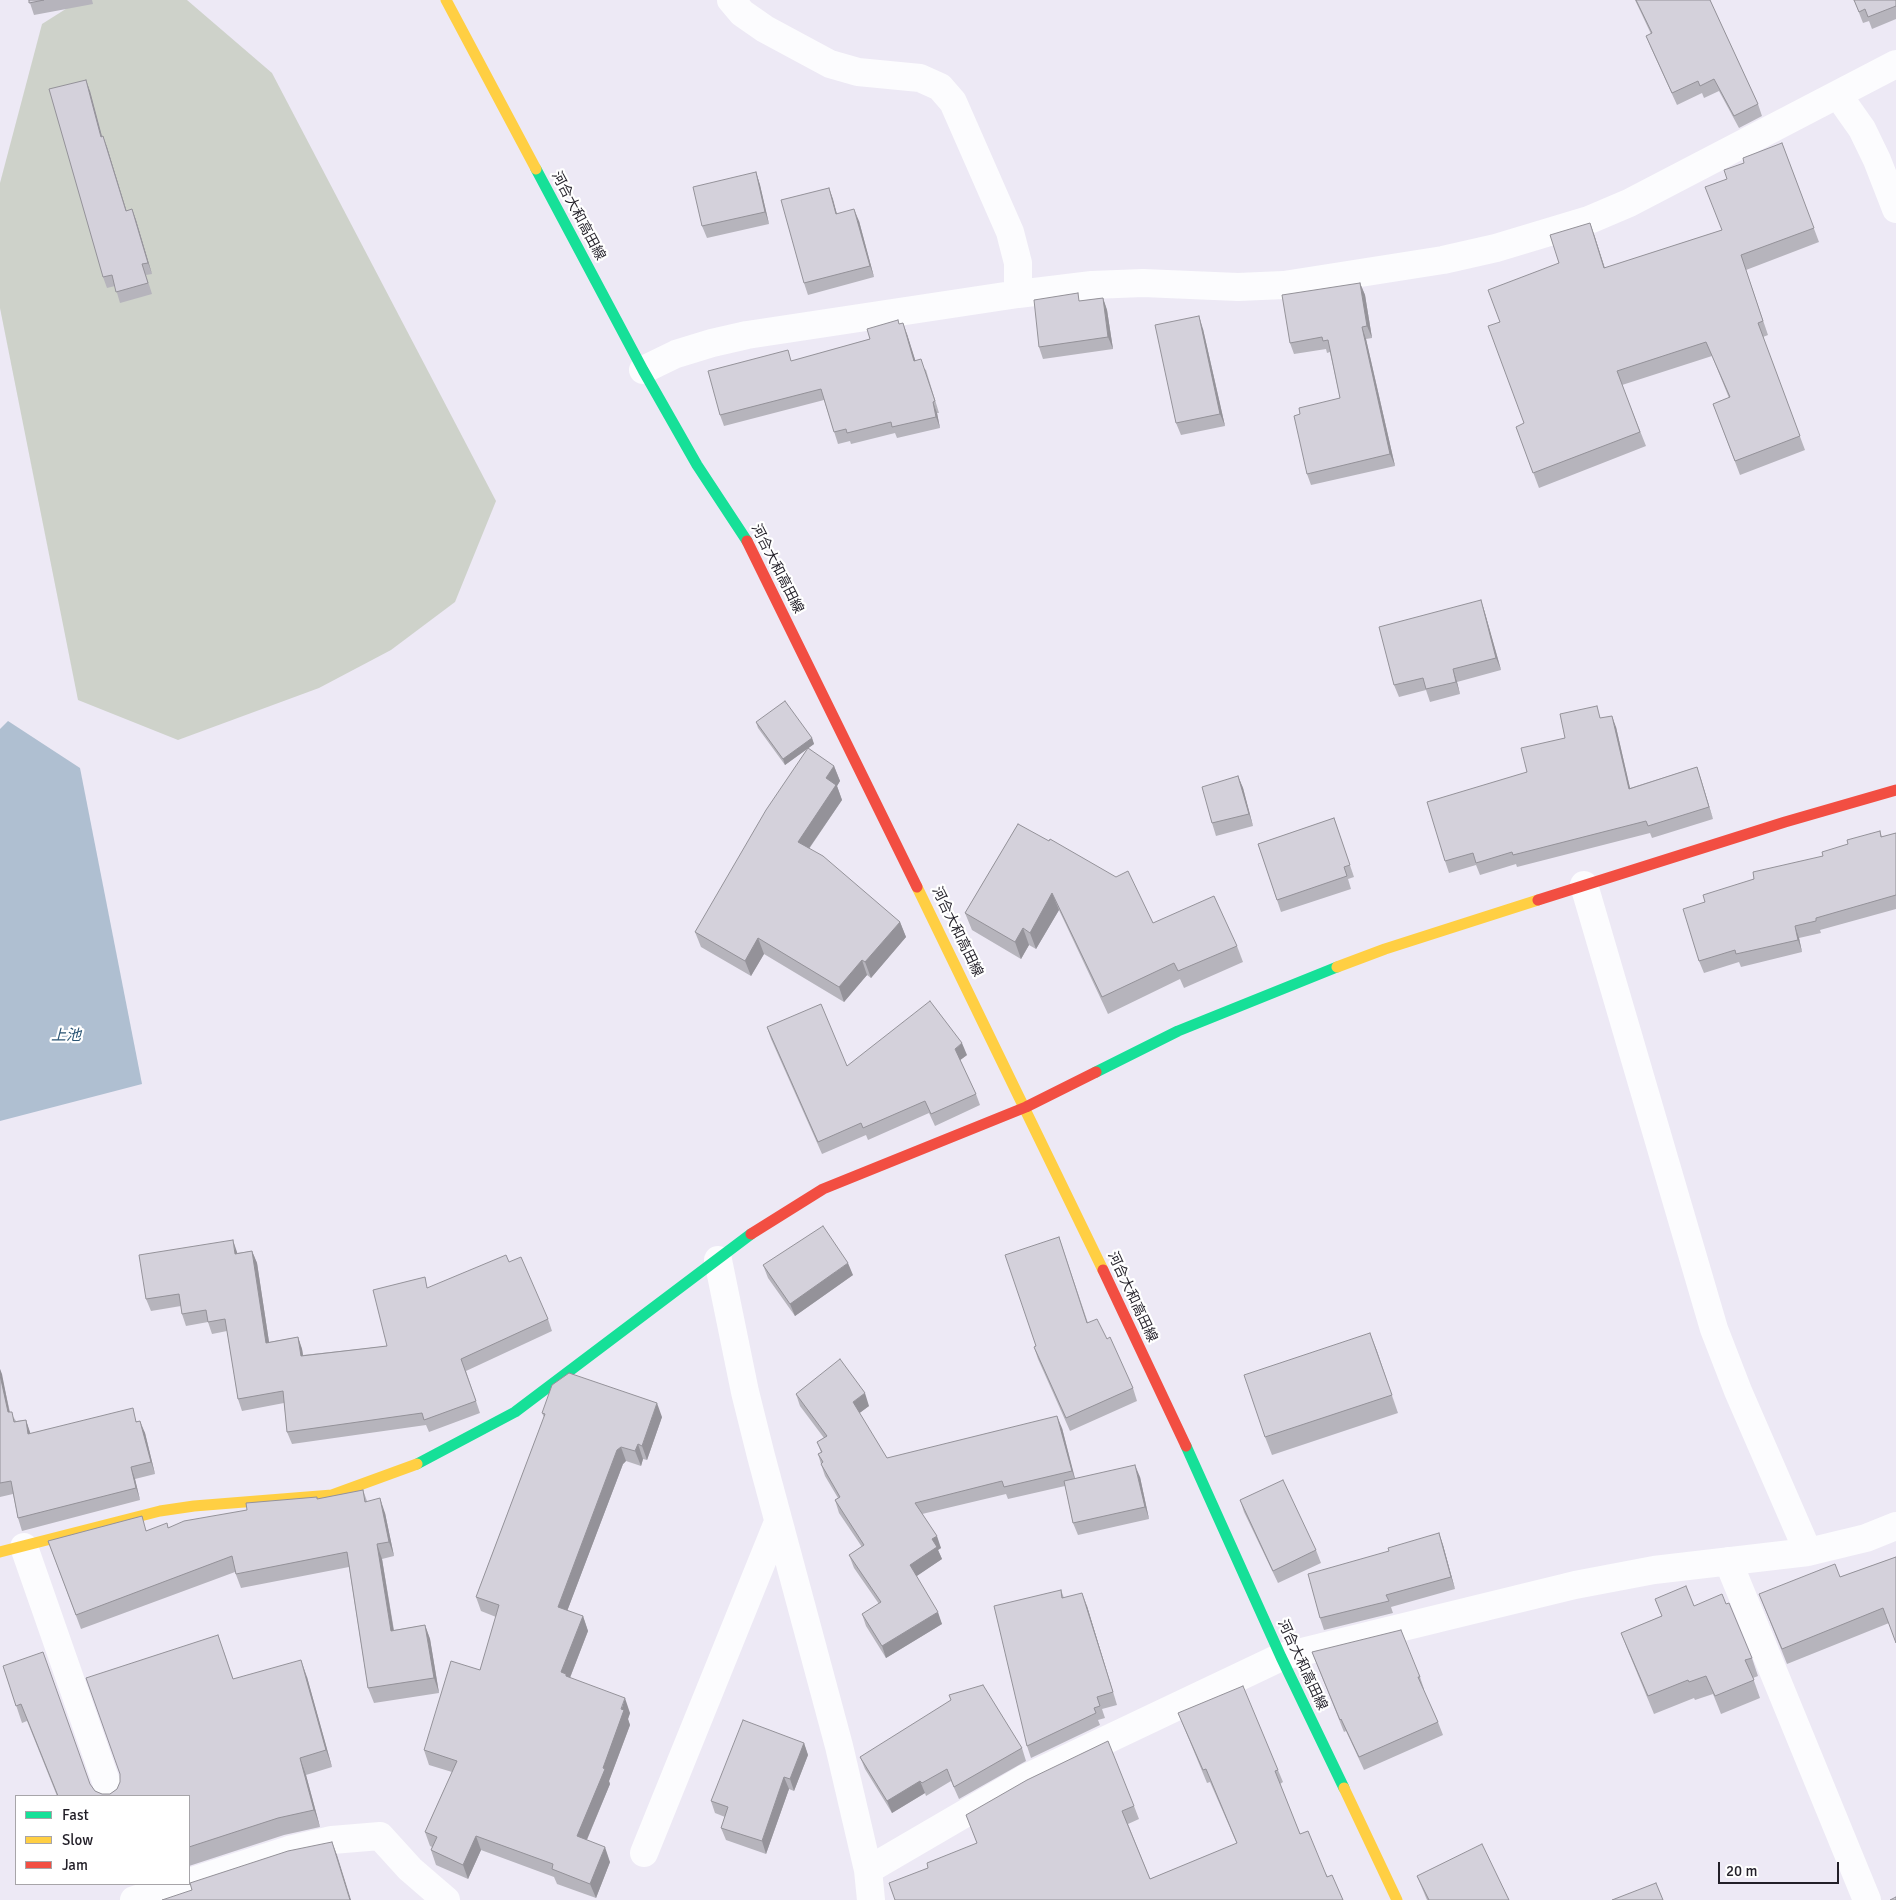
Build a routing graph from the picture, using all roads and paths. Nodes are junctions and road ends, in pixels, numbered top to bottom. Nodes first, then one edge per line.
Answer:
1 (446, 0) edge
2 (731, 0) edge
3 (1896, 64) edge
4 (1838, 95) junction
5 (1896, 209) edge
6 (1018, 294) junction
7 (643, 370) junction
8 (1896, 790) edge
9 (1584, 885) junction
10 (1026, 1107) junction
11 (718, 1260) junction
12 (778, 1522) junction
13 (1896, 1526) edge
14 (12, 1549) edge
15 (1808, 1552) junction
16 (1728, 1561) junction
17 (1281, 1657) junction
18 (111, 1795) edge
19 (644, 1853) dead end
20 (868, 1870) junction
21 (190, 1882) edge
22 (179, 1885) edge
23 (141, 1893) edge
24 (446, 1900) edge
25 (871, 1900) edge
26 (1397, 1900) edge
27 (1867, 1900) edge

1 - 7 main road, 河合大和高田線
2 - 6 street
3 - 4 street
4 - 5 street
4 - 6 street
6 - 7 street
7 - 10 main road, 河合大和高田線
8 - 9 main road
9 - 10 main road
9 - 15 street
10 - 11 main road
10 - 17 main road, 河合大和高田線
11 - 12 street
11 - 14 main road
12 - 19 street
12 - 20 street
13 - 15 street
14 - 18 street
15 - 16 street
16 - 17 street
16 - 27 street
17 - 20 street
17 - 26 main road, 河合大和高田線
20 - 25 street
21 - 24 street
22 - 23 street

